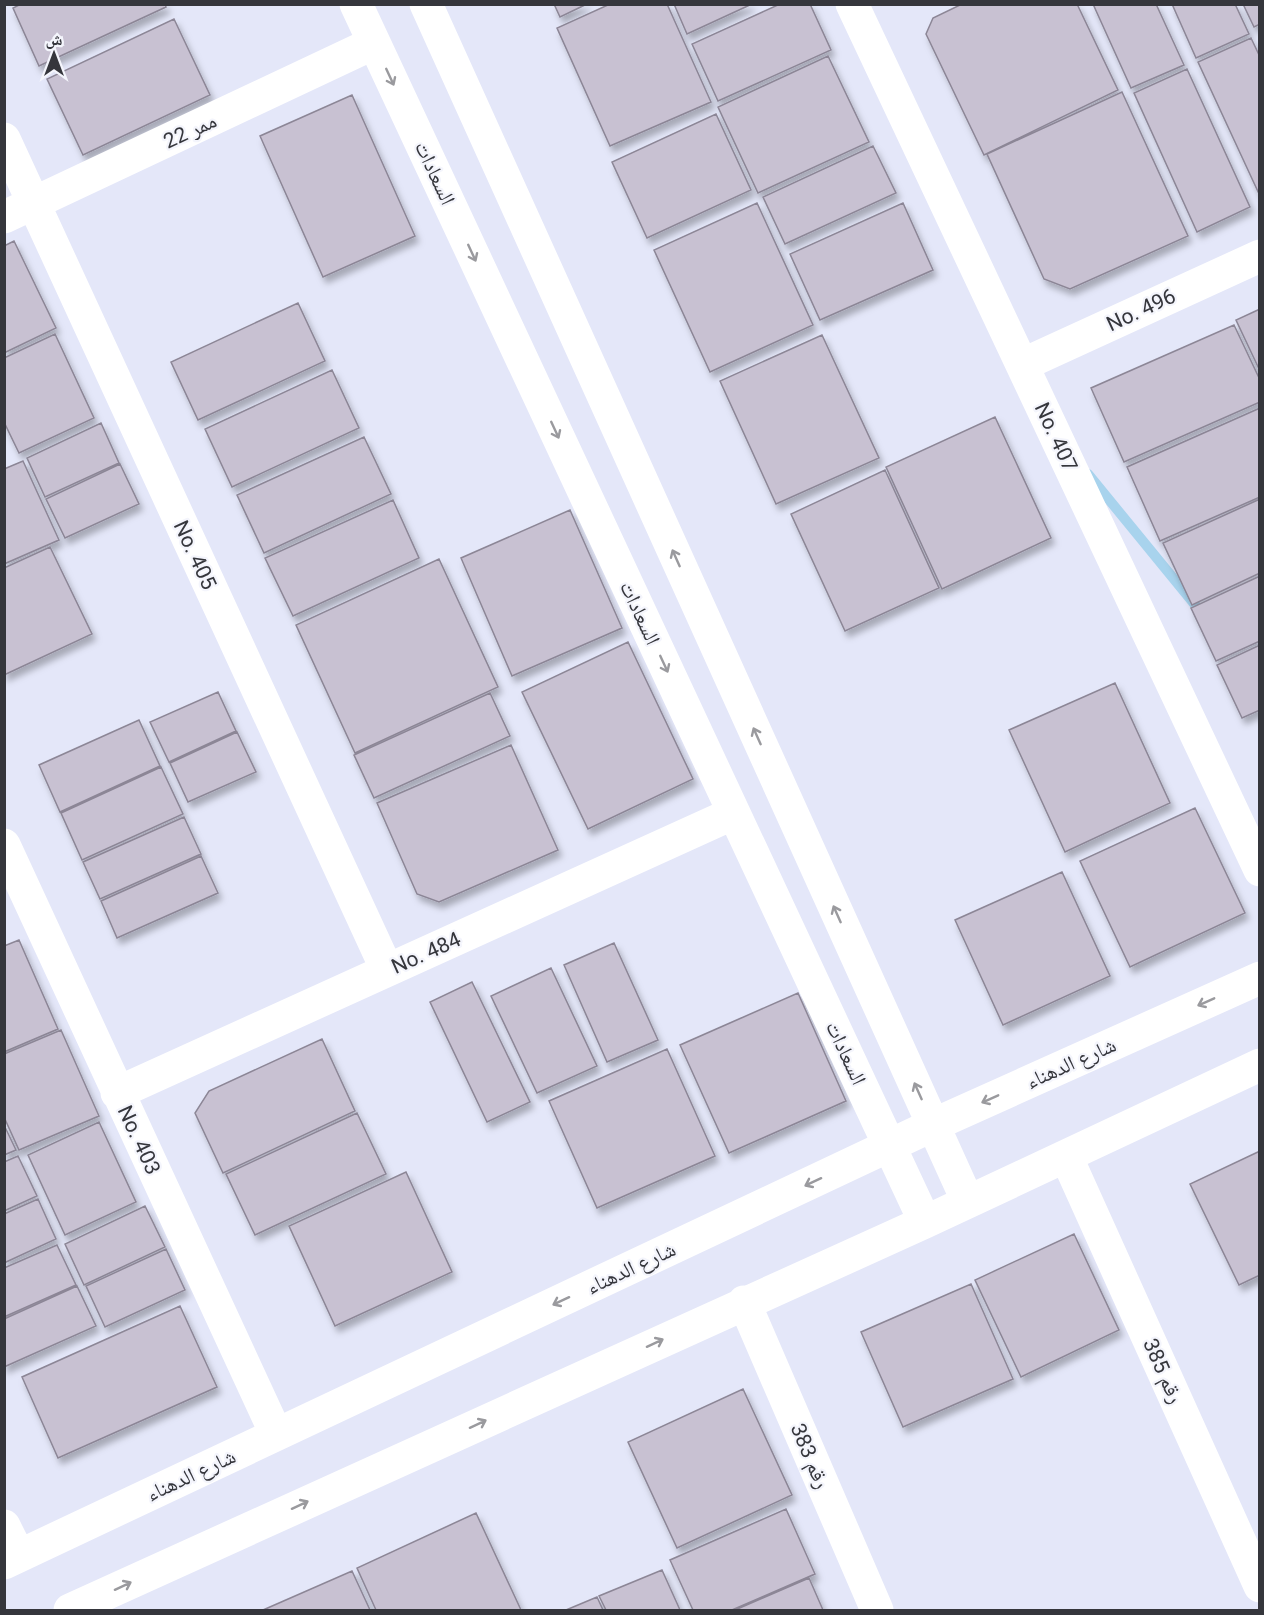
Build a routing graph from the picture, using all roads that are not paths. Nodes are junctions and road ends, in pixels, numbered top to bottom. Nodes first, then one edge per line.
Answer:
1 (356, 4) edge
2 (426, 4) edge
3 (857, 6) edge
4 (374, 44) junction
5 (4, 139) edge
6 (34, 204) junction
7 (4, 217) edge
8 (1260, 256) edge
9 (1022, 364) junction
10 (734, 813) junction
11 (4, 845) edge
12 (1260, 870) edge
13 (387, 970) junction
14 (1260, 978) edge
15 (1260, 1065) edge
16 (117, 1093) junction
17 (933, 1125) junction
18 (890, 1146) junction
19 (1066, 1156) junction
20 (968, 1202) junction
21 (925, 1222) junction
22 (744, 1302) junction
23 (276, 1434) junction
24 (4, 1526) edge
25 (12, 1560) edge
26 (1260, 1586) edge
27 (70, 1611) edge
28 (877, 1611) edge

1 - 4 street, السعادات
17 -> 2 street
3 - 9 street, No. 407
4 - 6 street, ممر 22
4 -> 10 street, السعادات
5 - 6 street, No. 405
6 - 7 street, ممر 22
6 - 13 street, No. 405
8 - 9 street, No. 496
9 - 12 street, No. 407
10 - 13 street, No. 484
10 - 18 street, السعادات
11 - 16 street, No. 403
13 - 16 street, No. 484
14 -> 17 street, شارع الدهناء
15 - 19 street
16 - 23 street, No. 403
17 - 18 street, شارع الدهناء
17 - 20 street
18 - 21 street, السعادات
18 -> 23 street, شارع الدهناء
19 - 20 street
19 - 26 street, رقم 385
20 - 21 street
21 - 22 street
27 -> 22 street
22 - 28 street, رقم 383
23 - 25 street, شارع الدهناء
24 - 25 street

